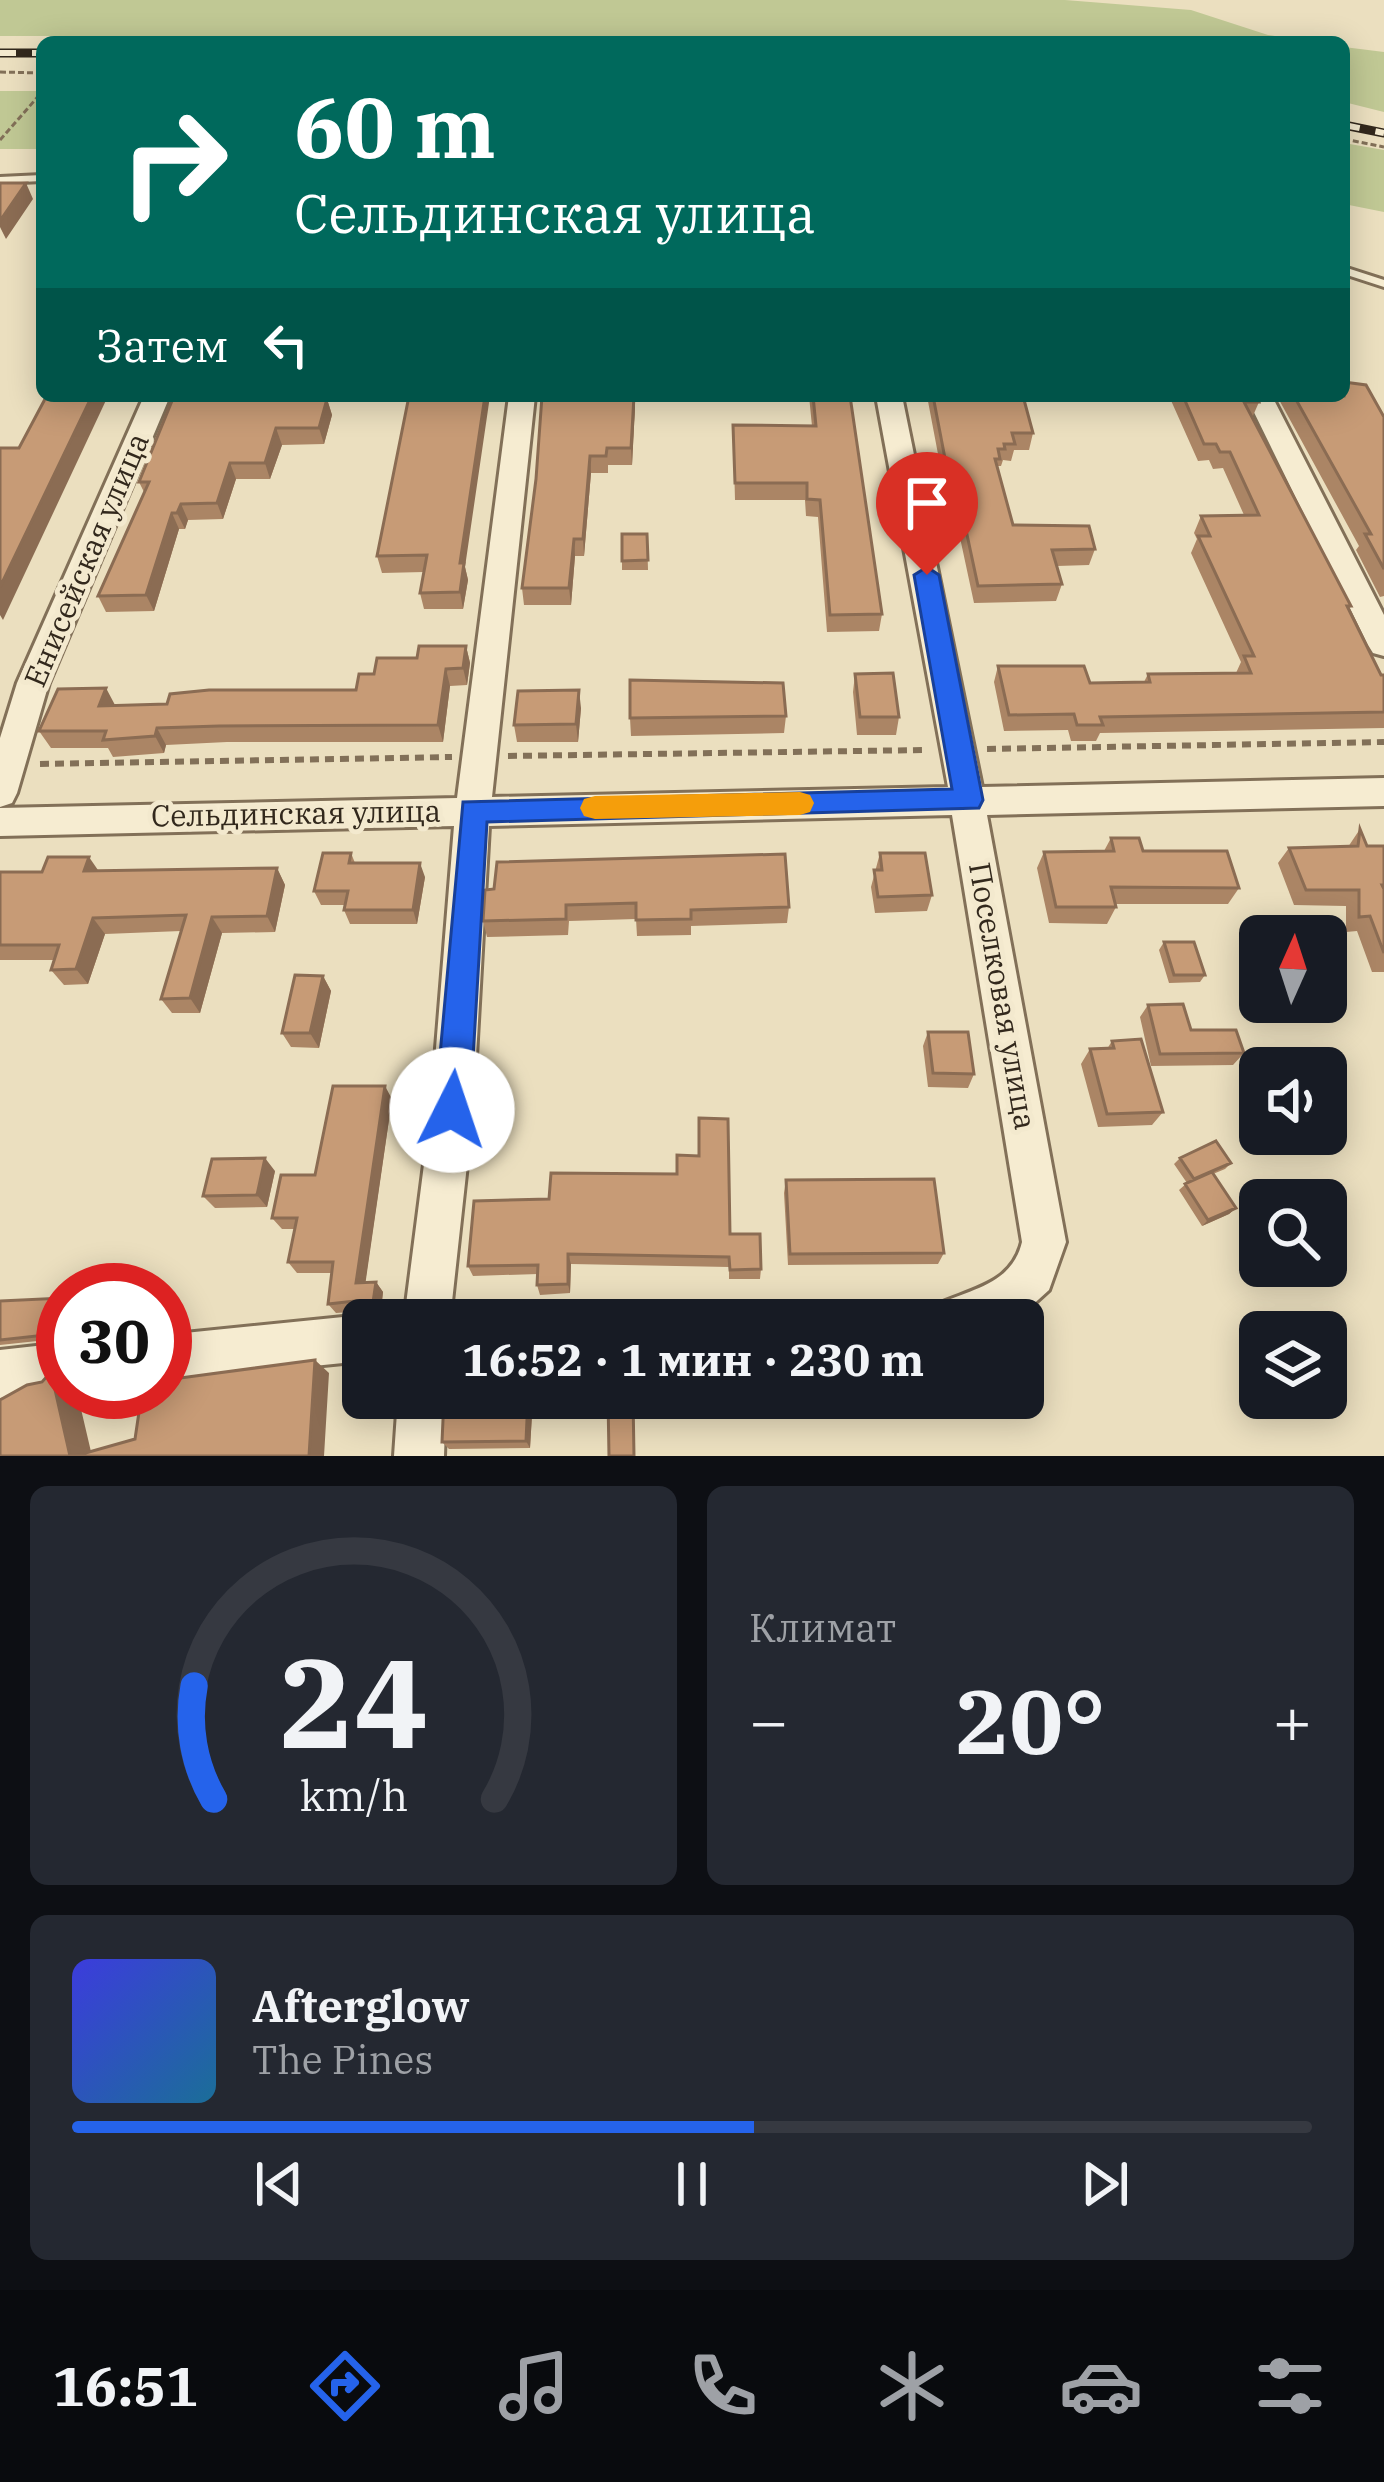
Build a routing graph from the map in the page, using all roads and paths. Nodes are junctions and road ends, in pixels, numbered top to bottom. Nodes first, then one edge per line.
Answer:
1 (0, 72) edge
2 (36, 73) edge
3 (36, 99) edge
4 (0, 140) edge
5 (1350, 140) edge
6 (1384, 147) edge
7 (36, 178) edge
8 (0, 180) edge
9 (1350, 272) edge
10 (1384, 284) edge
11 (155, 402) edge
12 (521, 402) edge
13 (890, 402) edge
14 (1262, 402) edge
15 (1384, 645) edge
16 (1384, 742) edge
17 (959, 749) junction
18 (479, 757) junction
19 (6, 779) edge
20 (1384, 792) edge
21 (968, 800) junction
22 (473, 810) junction
23 (0, 822) edge
24 (430, 1299) edge
25 (1009, 1299) edge
26 (342, 1340) edge
27 (192, 1355) edge
28 (36, 1370) edge
29 (0, 1373) edge
30 (421, 1419) edge
31 (419, 1456) edge

1 - 2 path
3 - 4 path
5 - 6 path
7 - 8 lane
9 - 10 lane
11 - 19 street, Енисейская улица
12 - 18 street
13 - 17 street, Поселковая улица
14 - 15 street
16 - 17 path
17 - 18 path
17 - 21 street, Поселковая улица
18 - 19 path
18 - 22 street
20 - 21 street, Сельдинская улица
21 - 22 street, Сельдинская улица
21 - 25 street, Поселковая улица
22 - 23 street, Сельдинская улица
22 - 24 street
26 - 27 street
28 - 29 street
30 - 31 street

